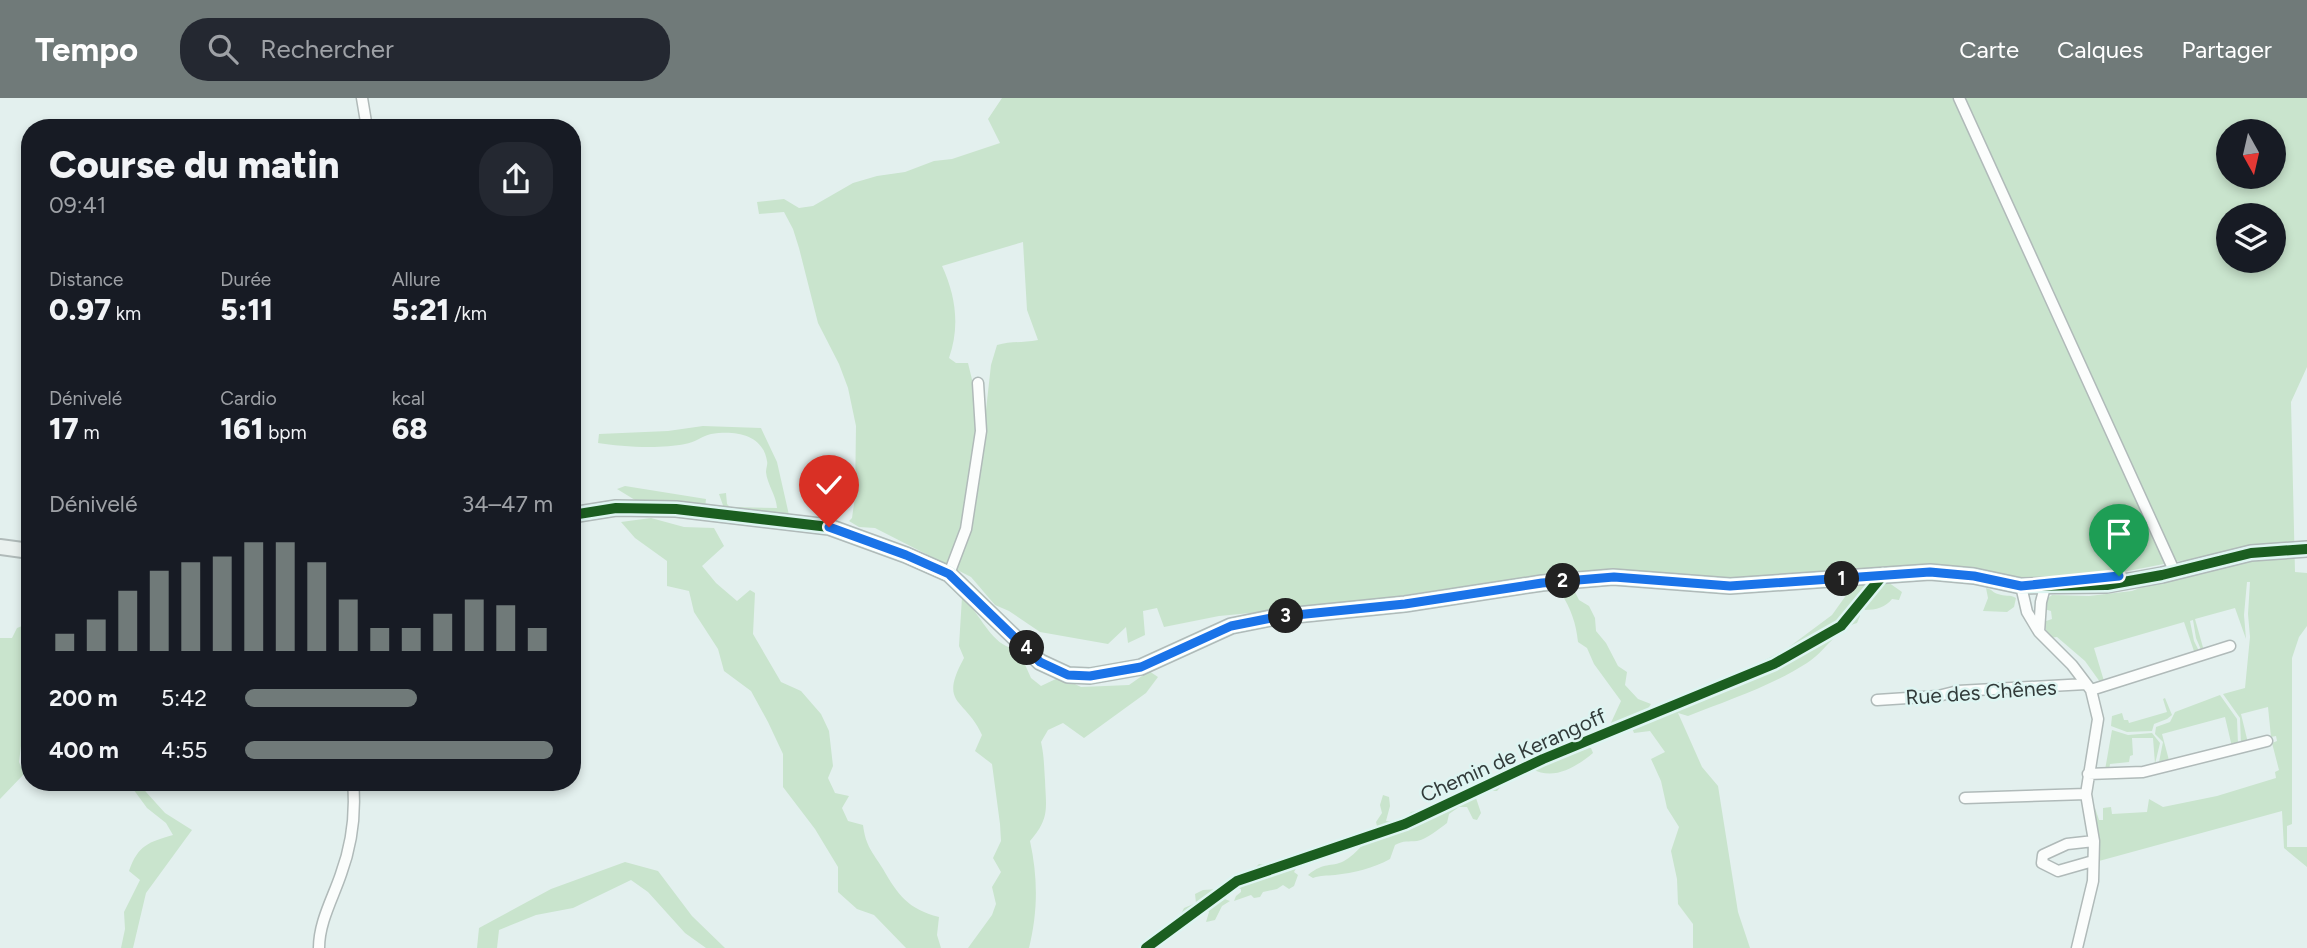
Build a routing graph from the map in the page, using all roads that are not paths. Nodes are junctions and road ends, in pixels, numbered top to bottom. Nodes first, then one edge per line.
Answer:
1 (362, 98) edge
2 (1959, 98) edge
3 (366, 119) edge
4 (978, 383) dead end
5 (581, 514) edge
6 (0, 547) edge
7 (2307, 549) edge
8 (21, 550) edge
9 (2221, 560) junction
10 (2172, 566) junction
11 (949, 574) junction
12 (1883, 575) junction
13 (2021, 586) junction
14 (2045, 587) junction
15 (2039, 632) junction
16 (2230, 646) dead end
17 (2089, 687) junction
18 (1877, 700) dead end
19 (2267, 741) dead end
20 (2088, 774) junction
21 (354, 791) edge
22 (2086, 794) junction
23 (1965, 798) dead end
24 (2094, 841) junction
25 (2093, 861) junction
26 (319, 948) edge
27 (1146, 948) edge
28 (2077, 948) edge

1 - 3 street
2 - 10 street
4 - 11 street
5 - 11 street
6 - 8 street
7 - 9 street
9 - 10 street
9 - 14 street
10 - 13 street
11 - 12 street
12 - 13 street
12 - 27 street, Chemin de Kerangoff
13 - 14 street
13 - 15 street
14 - 15 street
15 - 17 street
16 - 17 street, Rue des Chênes
17 - 18 street, Rue des Chênes
17 - 20 street
19 - 20 street
20 - 22 street
21 - 26 street
22 - 23 street
22 - 24 street
24 - 25 street
24 - 25 street
25 - 28 street

